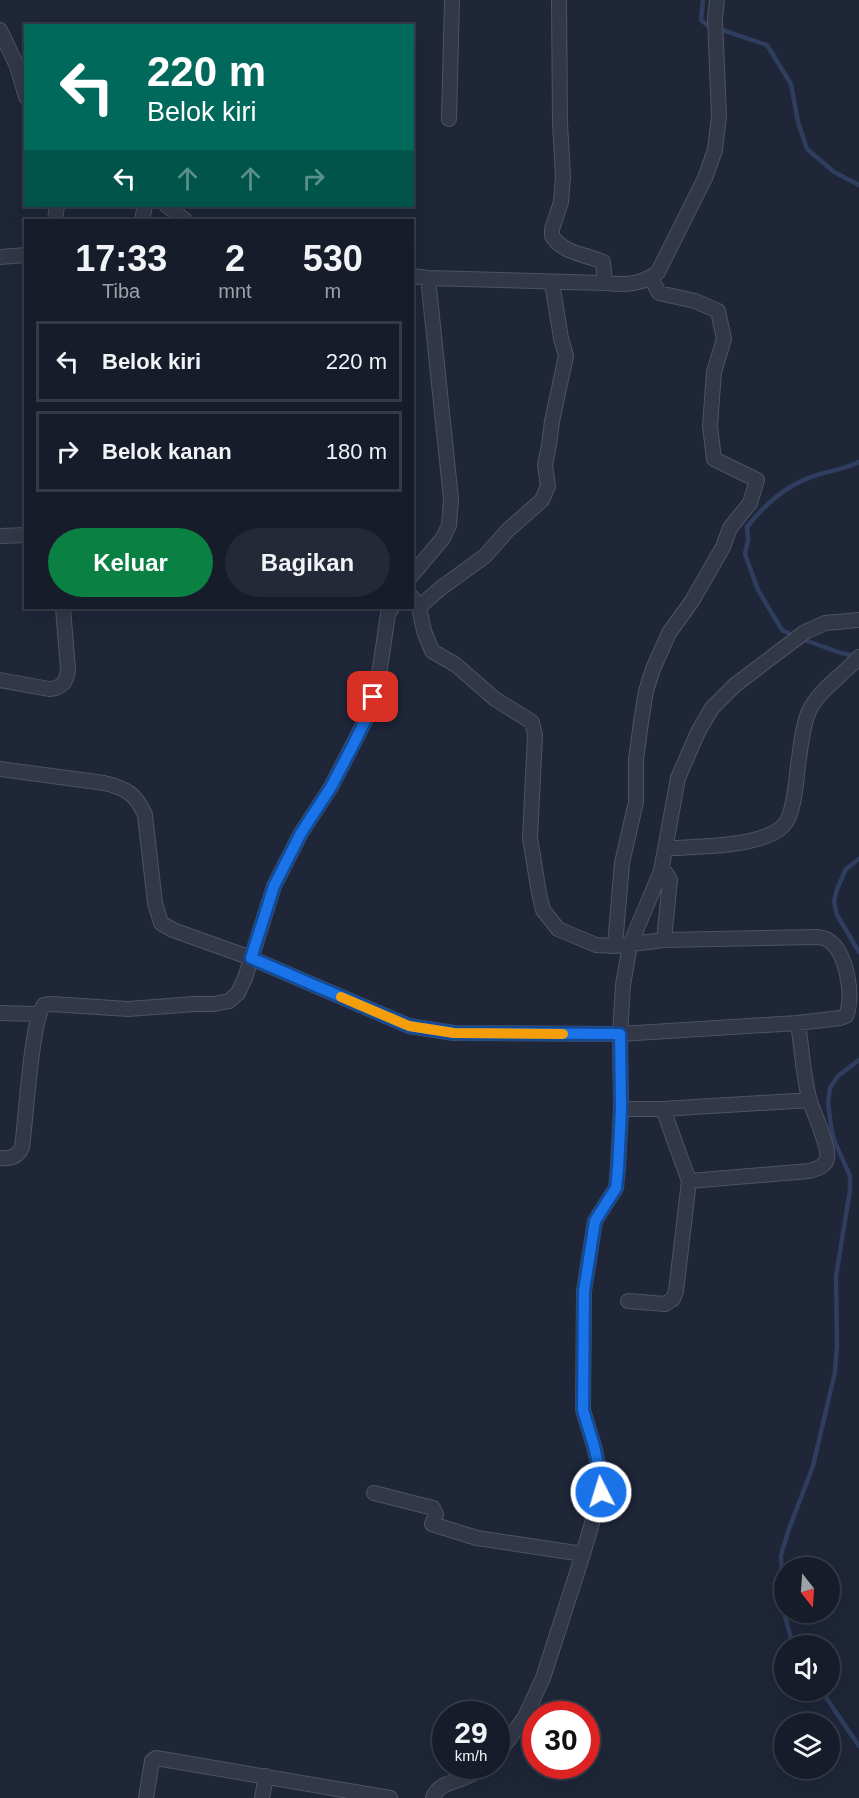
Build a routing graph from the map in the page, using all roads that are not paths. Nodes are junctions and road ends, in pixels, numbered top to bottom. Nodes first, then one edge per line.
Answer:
1 (452, 0) edge
2 (559, 0) edge
3 (717, 0) edge
4 (0, 30) edge
5 (24, 90) edge
6 (449, 119) dead end
7 (168, 207) edge
8 (184, 219) edge
9 (24, 255) edge
10 (0, 257) edge
11 (414, 276) edge
12 (428, 278) junction
13 (651, 278) junction
14 (554, 282) junction
15 (605, 283) junction
16 (24, 535) edge
17 (0, 536) edge
18 (414, 573) edge
19 (416, 602) edge
20 (63, 609) edge
21 (391, 609) edge
22 (859, 620) edge
23 (859, 657) edge
24 (0, 680) edge
25 (0, 769) edge
26 (665, 848) junction
27 (661, 871) junction
28 (664, 940) junction
29 (630, 945) junction
30 (615, 946) junction
31 (251, 958) junction
32 (0, 1013) edge
33 (38, 1014) junction
34 (798, 1023) junction
35 (620, 1034) junction
36 (810, 1100) junction
37 (621, 1109) junction
38 (663, 1109) junction
39 (0, 1158) edge
40 (689, 1181) junction
41 (628, 1301) dead end
42 (374, 1493) dead end
43 (583, 1554) junction
44 (510, 1738) edge
45 (266, 1776) junction
46 (459, 1779) edge
47 (146, 1798) edge
48 (261, 1798) edge
49 (390, 1798) edge
50 (433, 1798) edge

1 - 6 street
2 - 15 street
3 - 13 street
4 - 5 street
7 - 8 street
9 - 10 street
11 - 12 street
12 - 14 street
12 - 18 street
13 - 15 street
13 - 30 street
14 - 15 street
14 - 19 street
16 - 17 street
19 - 30 street
20 - 24 street
21 - 31 street
22 - 26 street
23 - 26 street
25 - 31 street
26 - 27 street
27 - 28 street
27 - 29 street
28 - 29 street
28 - 34 street
29 - 30 street
29 - 35 street
31 - 33 street
31 - 35 street
32 - 33 street
33 - 39 street
34 - 35 street
34 - 36 street
35 - 37 street
36 - 38 street
36 - 40 street
37 - 38 street
37 - 43 street
38 - 40 street
40 - 41 street
42 - 43 street
43 - 44 street
45 - 47 street
45 - 48 street
45 - 49 street
46 - 50 street

